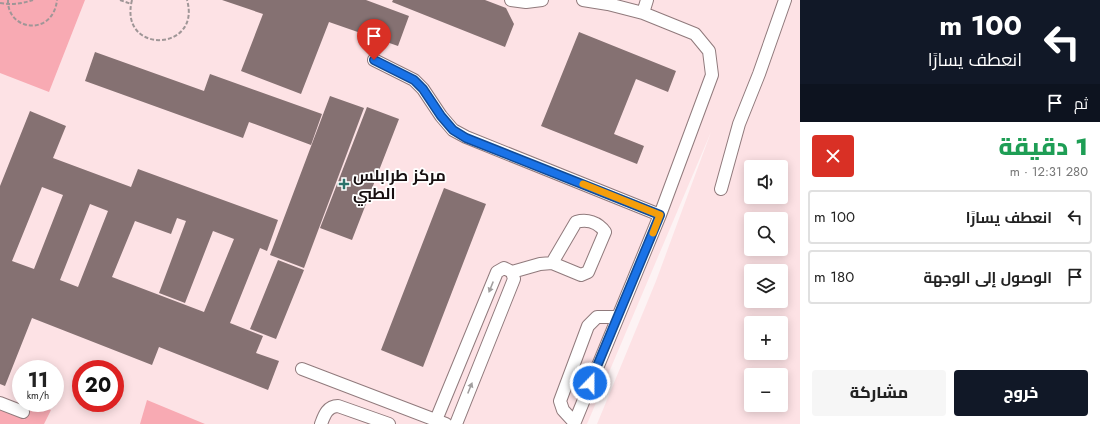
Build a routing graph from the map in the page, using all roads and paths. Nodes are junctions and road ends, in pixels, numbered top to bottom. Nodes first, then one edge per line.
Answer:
1 (8, 0) edge
2 (32, 0) edge
3 (57, 0) edge
4 (120, 0) edge
5 (132, 0) edge
6 (187, 0) edge
7 (511, 0) edge
8 (542, 0) edge
9 (583, 0) edge
10 (646, 0) edge
11 (785, 0) edge
12 (0, 3) edge
13 (8, 4) junction
14 (131, 4) junction
15 (643, 13) junction
16 (374, 60) dead end
17 (721, 189) dead end
18 (660, 215) junction
19 (552, 263) junction
20 (512, 272) junction
21 (617, 317) junction
22 (302, 369) dead end
23 (0, 403) edge
24 (12, 408) edge
25 (441, 422) edge
26 (574, 423) edge
27 (320, 424) edge
28 (389, 424) edge
29 (456, 424) edge

1 - 13 path
2 - 13 path
3 - 13 path
4 - 14 path
5 - 14 path
6 - 14 path
7 - 8 lane
9 - 15 lane
10 - 15 lane
11 - 17 lane
12 - 13 path
15 - 18 lane
16 - 18 lane
18 - 21 lane
19 - 19 lane
19 - 20 lane
20 -> 25 lane
29 -> 20 lane
21 - 26 lane
21 - 26 lane
22 - 25 lane
23 - 24 lane
27 - 28 lane

